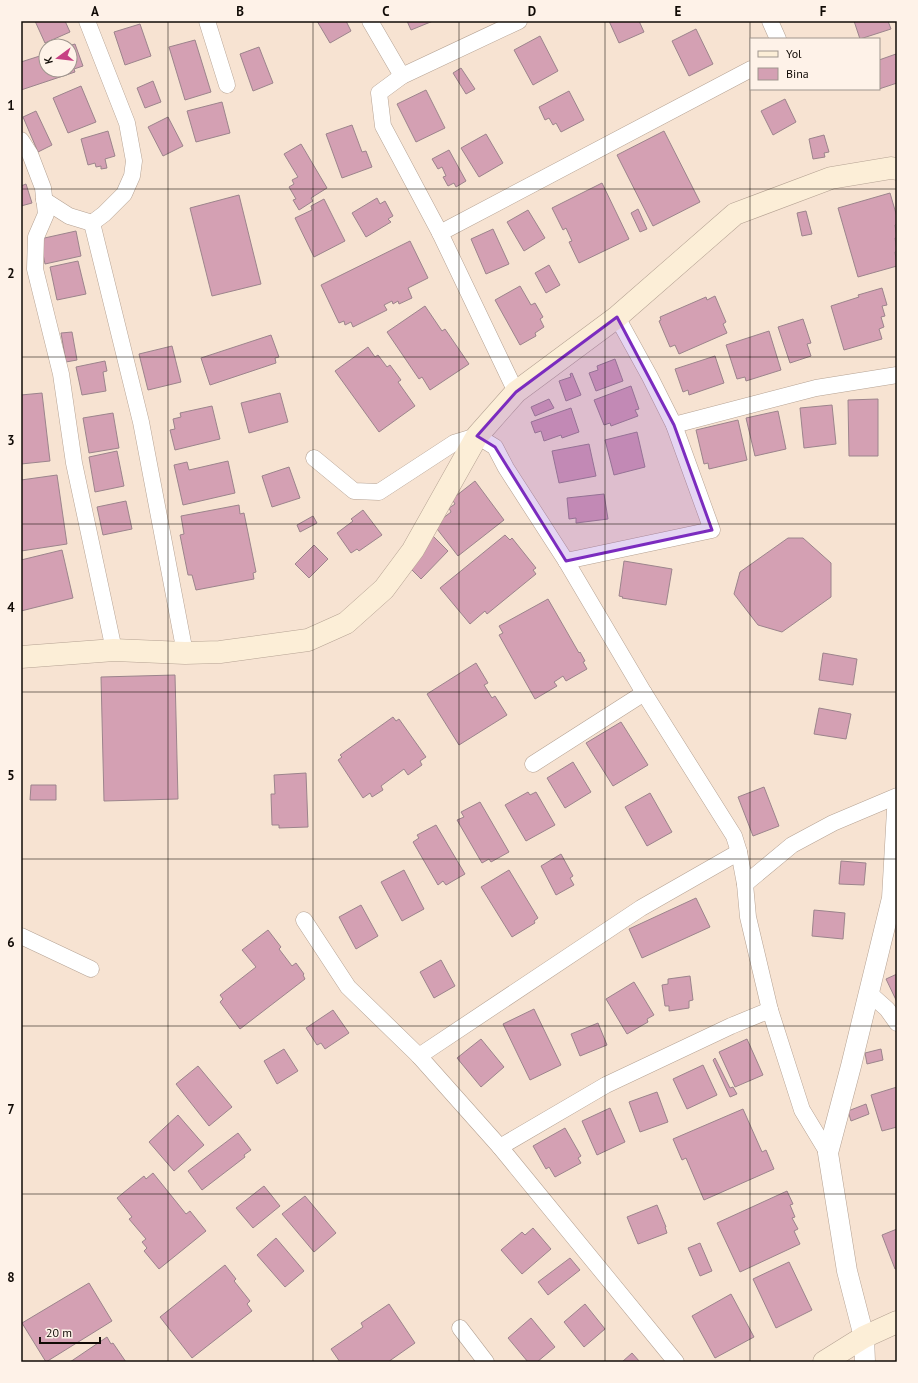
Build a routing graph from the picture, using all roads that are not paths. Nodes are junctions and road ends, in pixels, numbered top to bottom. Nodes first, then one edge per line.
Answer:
1 (87, 21) edge
2 (207, 21) edge
3 (370, 21) edge
4 (519, 21) edge
5 (770, 21) edge
6 (778, 38) edge
7 (750, 70) edge
8 (402, 76) junction
9 (227, 86) dead end
10 (21, 140) edge
11 (897, 169) edge
12 (44, 200) junction
13 (92, 222) junction
14 (440, 233) junction
15 (617, 317) junction
16 (897, 375) edge
17 (516, 392) junction
18 (674, 425) junction
19 (477, 436) junction
20 (314, 458) dead end
21 (566, 561) junction
22 (114, 650) junction
23 (185, 653) junction
24 (21, 657) edge
25 (644, 693) junction
26 (533, 764) dead end
27 (897, 796) edge
28 (897, 810) edge
29 (739, 852) junction
30 (745, 884) junction
31 (895, 893) edge
32 (304, 920) dead end
33 (21, 936) edge
34 (90, 969) dead end
35 (869, 993) junction
36 (770, 1010) junction
37 (897, 1023) edge
38 (419, 1056) junction
39 (500, 1147) junction
40 (828, 1153) junction
41 (897, 1322) edge
42 (460, 1328) dead end
43 (864, 1337) junction
44 (486, 1362) edge
45 (676, 1362) edge
46 (824, 1362) edge
47 (865, 1362) edge

1 - 13 street
2 - 9 street
3 - 8 street
4 - 8 street
5 - 6 street
7 - 14 street
8 - 14 street
10 - 12 street
11 - 15 main road
12 - 13 street
12 - 22 street
13 - 23 street
14 - 17 street
15 - 17 main road
15 - 18 street
16 - 18 street
17 - 19 main road
18 - 21 street
19 - 20 street
19 - 21 street
19 - 23 main road
21 - 25 street
22 - 23 main road
22 - 24 main road
25 - 26 street
25 - 29 street
27 - 30 street
28 - 31 street
29 - 30 street
29 - 38 street
30 - 36 street
31 - 35 street
32 - 38 street
33 - 34 street
35 - 37 street
35 - 40 street
36 - 39 street
36 - 40 street
38 - 39 street
39 - 45 street
40 - 43 street
41 - 43 main road
42 - 44 street
43 - 46 main road
43 - 47 street

